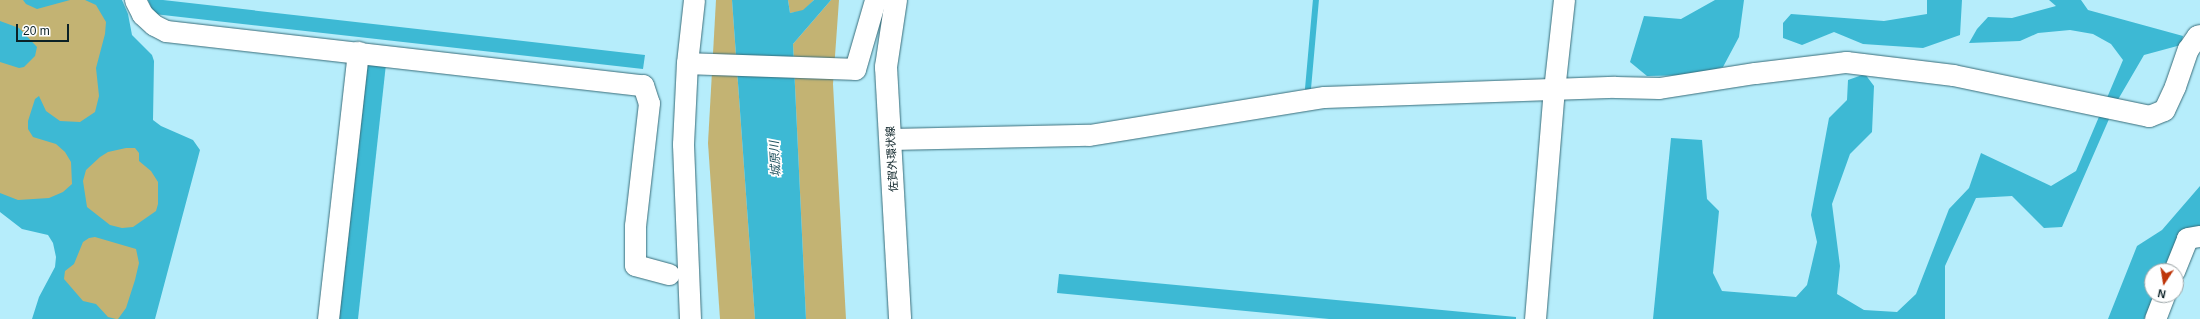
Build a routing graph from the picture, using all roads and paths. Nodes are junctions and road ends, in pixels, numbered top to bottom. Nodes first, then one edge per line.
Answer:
1 (135, 0) edge
2 (694, 0) edge
3 (875, 0) edge
4 (896, 0) edge
5 (1564, 0) edge
6 (2200, 35) edge
7 (358, 52) junction
8 (687, 63) junction
9 (1554, 90) junction
10 (891, 139) junction
11 (2200, 236) edge
12 (2177, 263) edge
13 (669, 274) dead end
14 (2161, 303) edge
15 (328, 319) edge
16 (690, 319) edge
17 (900, 319) edge
18 (1535, 319) edge
19 (2155, 319) edge

1 - 7 street
2 - 8 street
3 - 8 street
4 - 10 main road, 佐賀外環状線
5 - 9 street
6 - 9 street
7 - 13 street
7 - 15 street
8 - 16 street
9 - 10 street
9 - 18 street
10 - 17 main road, 佐賀外環状線
11 - 12 street
14 - 19 street

